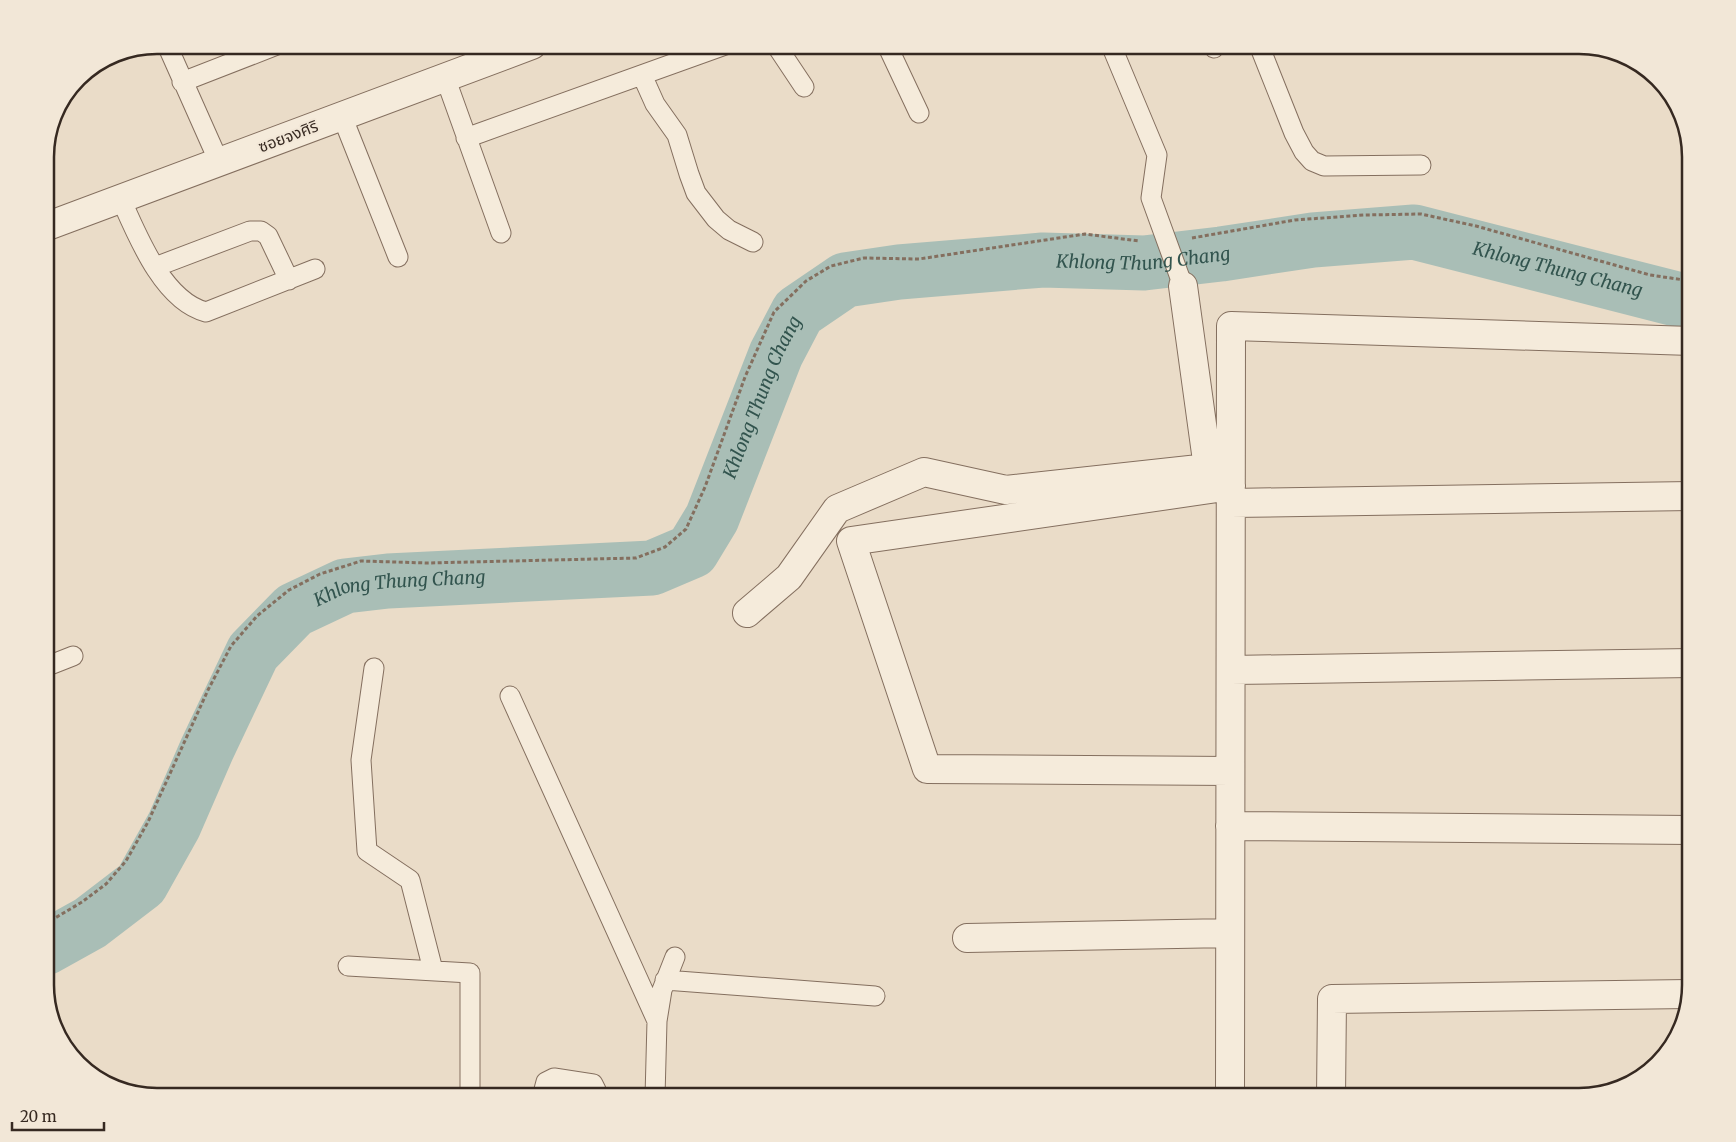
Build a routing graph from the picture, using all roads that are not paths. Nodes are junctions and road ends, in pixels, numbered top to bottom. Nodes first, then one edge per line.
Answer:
1 (170, 54) edge
2 (255, 54) edge
3 (482, 54) edge
4 (700, 54) edge
5 (782, 54) edge
6 (891, 54) edge
7 (1115, 54) edge
8 (1263, 54) edge
9 (642, 75) junction
10 (445, 77) junction
11 (182, 82) junction
12 (804, 87) dead end
13 (919, 113) dead end
14 (342, 116) junction
15 (466, 138) junction
16 (219, 162) junction
17 (1421, 165) dead end
18 (120, 199) junction
19 (54, 224) edge
20 (501, 233) dead end
21 (753, 242) dead end
22 (398, 257) dead end
23 (155, 267) junction
24 (315, 269) dead end
25 (289, 280) junction
26 (1183, 286) joint
27 (1682, 341) edge
28 (1231, 494) junction
29 (1682, 496) edge
30 (747, 614) dead end
31 (73, 656) dead end
32 (54, 663) edge
33 (1682, 663) edge
34 (374, 668) dead end
35 (1231, 670) junction
36 (510, 696) dead end
37 (1230, 772) junction
38 (1230, 826) junction
39 (1682, 830) edge
40 (1230, 933) junction
41 (967, 938) dead end
42 (675, 957) dead end
43 (348, 966) dead end
44 (433, 970) junction
45 (666, 980) junction
46 (1682, 994) edge
47 (875, 996) dead end
48 (657, 1021) junction
49 (470, 1088) edge
50 (544, 1088) edge
51 (595, 1088) edge
52 (655, 1088) edge
53 (1230, 1088) edge
54 (1330, 1088) edge

1 - 11 lane
2 - 11 lane
3 - 10 street, ซอยจงศิริ
4 - 9 lane
5 - 12 lane
6 - 13 lane
7 - 26 lane
8 - 17 lane
9 - 15 lane
9 - 21 lane
10 - 14 street, ซอยจงศิริ
10 - 15 lane
11 - 16 lane
14 - 16 street, ซอยจงศิริ
14 - 22 lane
15 - 20 lane
16 - 18 street, ซอยจงศิริ
18 - 19 street, ซอยจงศิริ
18 - 23 lane
23 - 25 lane
23 - 25 lane
24 - 25 lane
26 - 30 street
27 - 28 street
28 - 29 street
28 - 35 street
28 - 37 street
31 - 32 lane
33 - 35 street
34 - 44 lane
35 - 37 street
36 - 48 lane
37 - 38 street
38 - 39 street
38 - 40 street
40 - 41 street
40 - 53 street
42 - 45 lane
43 - 44 lane
44 - 49 lane
45 - 47 lane
45 - 48 lane
46 - 54 street
48 - 52 lane
50 - 51 lane

